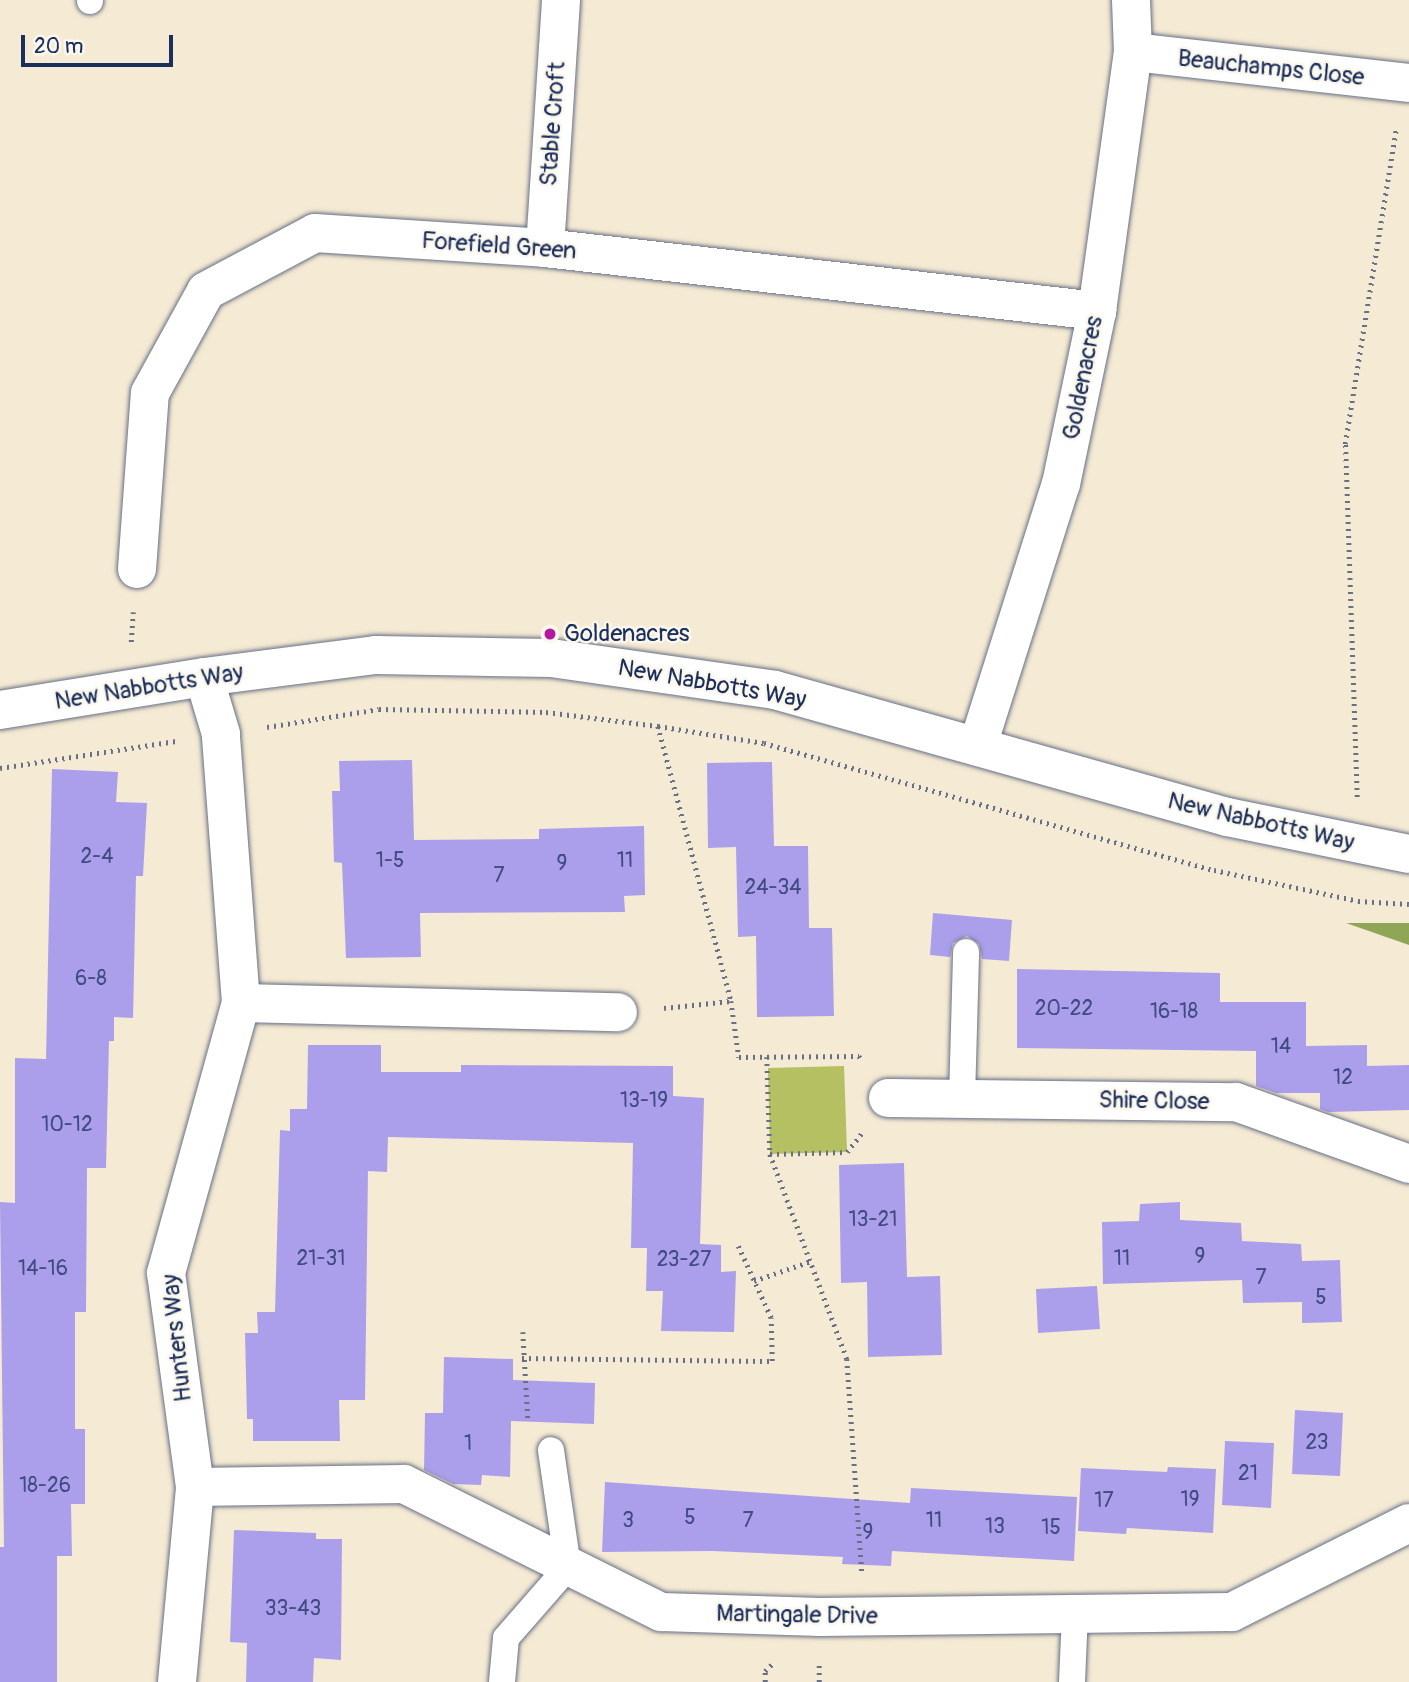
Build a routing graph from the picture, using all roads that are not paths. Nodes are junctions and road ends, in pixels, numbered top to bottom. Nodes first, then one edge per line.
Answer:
1 (562, 0) edge
2 (1131, 0) edge
3 (1133, 52) junction
4 (1406, 83) edge
5 (545, 248) junction
6 (1097, 310) junction
7 (137, 569) road end
8 (204, 677) junction
9 (0, 710) edge
10 (978, 746) junction
11 (1409, 854) edge
12 (966, 952) dead end
13 (241, 1003) junction
14 (618, 1012) road end
15 (888, 1098) road end
16 (962, 1099) junction
17 (1409, 1164) edge
18 (551, 1450) dead end
19 (195, 1487) junction
20 (1409, 1523) edge
21 (568, 1567) junction
22 (1075, 1614) junction
23 (177, 1682) edge
24 (502, 1682) edge
25 (1072, 1682) edge

1 - 5 street, Stable Croft
2 - 3 street, Goldenacres
3 - 4 street, Beauchamps Close
3 - 6 street, Goldenacres
5 - 6 street, Forefield Green
5 - 7 street, Forefield Green
6 - 10 street, Goldenacres
8 - 9 street, New Nabbotts Way
8 - 10 street, New Nabbotts Way
8 - 13 street, Hunters Way
10 - 11 street, New Nabbotts Way
12 - 16 lane
13 - 14 street
13 - 19 street, Hunters Way
15 - 16 street, Shire Close
16 - 17 street, Shire Close
18 - 21 lane
19 - 21 street, Martingale Drive
19 - 23 street, Hunters Way
20 - 22 street, Martingale Drive
21 - 22 street, Martingale Drive
21 - 24 lane
22 - 25 lane

